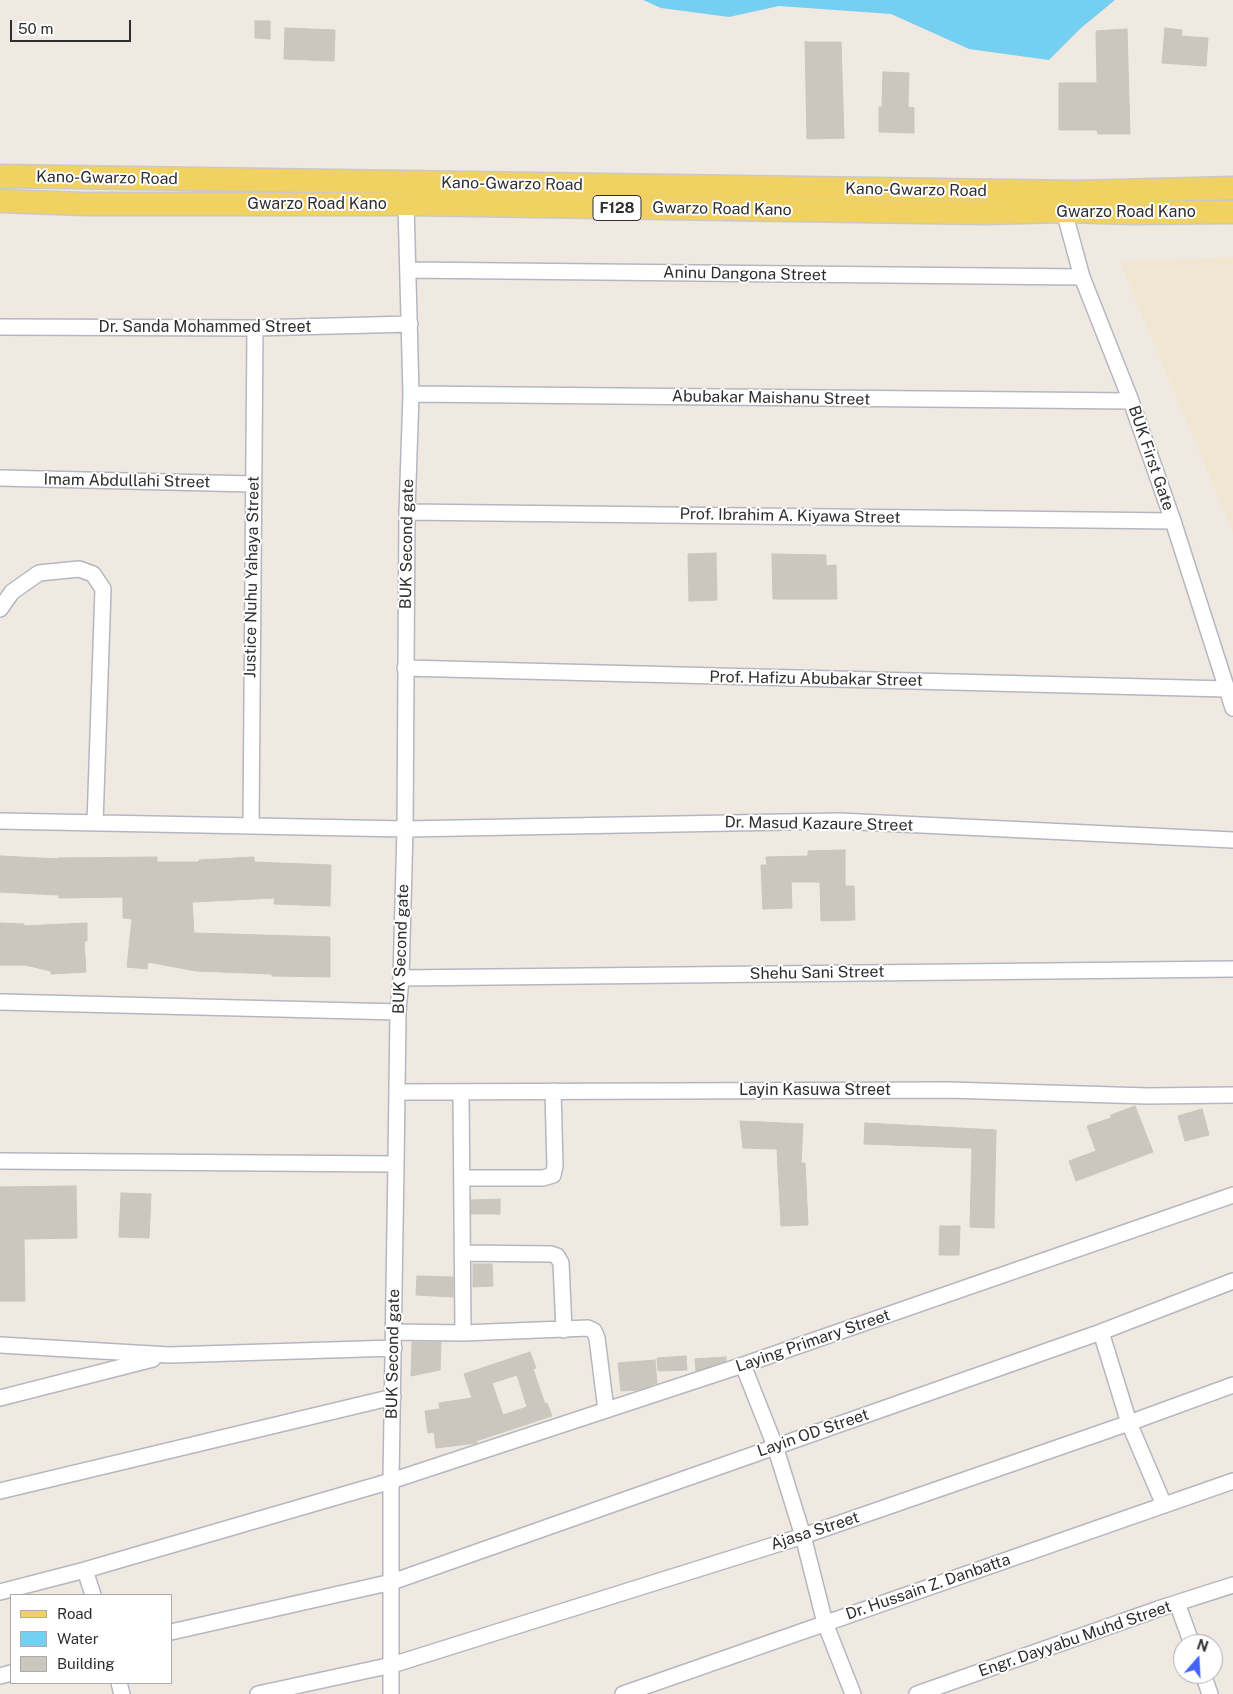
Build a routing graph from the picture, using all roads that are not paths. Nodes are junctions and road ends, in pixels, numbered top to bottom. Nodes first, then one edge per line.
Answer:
1 (0, 176) edge
2 (1233, 188) edge
3 (0, 201) edge
4 (406, 204) junction
5 (1064, 211) junction
6 (1233, 212) edge
7 (408, 270) junction
8 (1082, 277) junction
9 (410, 324) junction
10 (0, 326) edge
11 (255, 328) junction
12 (412, 394) junction
13 (1131, 401) junction
14 (0, 478) edge
15 (253, 484) junction
16 (407, 512) junction
17 (1173, 521) junction
18 (0, 609) edge
19 (405, 668) junction
20 (1226, 689) junction
21 (1233, 708) edge
22 (0, 821) edge
23 (95, 823) junction
24 (250, 825) junction
25 (405, 829) junction
26 (1233, 840) edge
27 (1233, 968) edge
28 (401, 978) junction
29 (0, 1002) edge
30 (398, 1012) junction
31 (553, 1090) junction
32 (397, 1092) junction
33 (461, 1093) junction
34 (1233, 1095) edge
35 (0, 1161) edge
36 (396, 1164) junction
37 (462, 1178) junction
38 (1233, 1195) edge
39 (462, 1253) junction
40 (1233, 1281) edge
41 (564, 1330) junction
42 (394, 1332) junction
43 (1101, 1332) junction
44 (463, 1333) junction
45 (0, 1345) edge
46 (394, 1348) junction
47 (169, 1355) junction
48 (743, 1365) junction
49 (1233, 1385) edge
50 (393, 1397) junction
51 (0, 1398) edge
52 (606, 1410) junction
53 (1129, 1423) junction
54 (775, 1446) junction
55 (1233, 1481) edge
56 (391, 1482) junction
57 (0, 1491) edge
58 (1164, 1505) junction
59 (803, 1536) junction
60 (85, 1570) junction
61 (392, 1582) junction
62 (1233, 1585) edge
63 (0, 1592) edge
64 (93, 1594) edge
65 (1177, 1603) junction
66 (825, 1623) junction
67 (172, 1632) edge
68 (1188, 1634) edge
69 (392, 1665) junction
70 (258, 1694) edge
71 (391, 1694) edge
72 (623, 1694) edge
73 (853, 1694) edge
74 (917, 1694) edge

1 - 2 main road, Kano-Gwarzo Road / F128
3 - 4 main road, Gwarzo Road Kano / F128
4 - 5 main road, Gwarzo Road Kano / F128
4 - 7 street, BUK Second gate
5 - 6 main road, Gwarzo Road Kano / F128
5 - 8 street, BUK First Gate
7 - 8 street, Aninu Dangona Street
7 - 9 street, BUK Second gate
8 - 13 street, BUK First Gate
9 - 11 street, Dr. Sanda Mohammed Street
9 - 12 street, BUK Second gate
10 - 11 street, Dr. Sanda Mohammed Street
11 - 15 street, Justice Nuhu Yahaya Street
12 - 13 street, Abubakar Maishanu Street
12 - 16 street, BUK Second gate
13 - 17 street, BUK First Gate
14 - 15 street, Imam Abdullahi Street
15 - 24 street, Justice Nuhu Yahaya Street
16 - 17 street, Prof. Ibrahim A. Kiyawa Street
16 - 19 street, BUK Second gate
17 - 20 street, BUK First Gate
18 - 23 street
19 - 20 street, Prof. Hafizu Abubakar Street
19 - 25 street, BUK Second gate
20 - 21 street, BUK First Gate
22 - 23 street, Dr. Masud Kazaure Street
23 - 24 street, Dr. Masud Kazaure Street
24 - 25 street, Dr. Masud Kazaure Street
25 - 26 street, Dr. Masud Kazaure Street
25 - 28 street, BUK Second gate
27 - 28 street, Shehu Sani Street
28 - 30 street, BUK Second gate
29 - 30 street
30 - 32 street, BUK Second gate
31 - 33 street, Layin Kasuwa Street
31 - 34 street, Layin Kasuwa Street
31 - 37 street
32 - 33 street, Layin Kasuwa Street
32 - 36 street, BUK Second gate
33 - 37 street
35 - 36 street
36 - 42 street, BUK Second gate
37 - 39 street
38 - 48 street, Laying Primary Street
39 - 41 street
39 - 44 street
40 - 43 street, Layin OD Street
41 - 44 street
41 - 52 street
42 - 44 street
42 - 46 street, BUK Second gate
43 - 53 street
43 - 54 street, Layin OD Street
45 - 47 street
46 - 47 street
46 - 50 street, BUK Second gate
47 - 51 street
48 - 52 street, Laying Primary Street
48 - 54 street
49 - 53 street, Ajasa Street
50 - 56 street, BUK Second gate
50 - 57 street
52 - 56 street, Laying Primary Street
53 - 58 street
53 - 59 street, Ajasa Street
54 - 59 street
54 - 61 street, Layin OD Street
55 - 58 street, Dr. Hussain Z. Danbatta
56 - 60 street, Laying Primary Street
56 - 61 street, BUK Second gate
58 - 66 street, Dr. Hussain Z. Danbatta
59 - 66 street
59 - 69 street, Ajasa Street
60 - 63 street, Laying Primary Street
60 - 64 street
61 - 67 street, Layin OD Street
61 - 69 street, BUK Second gate
62 - 65 street, Engr. Dayyabu Muhd Street
65 - 68 street
65 - 74 street, Engr. Dayyabu Muhd Street
66 - 72 street, Dr. Hussain Z. Danbatta
66 - 73 street
69 - 70 street, Ajasa Street
69 - 71 street, BUK Second gate

